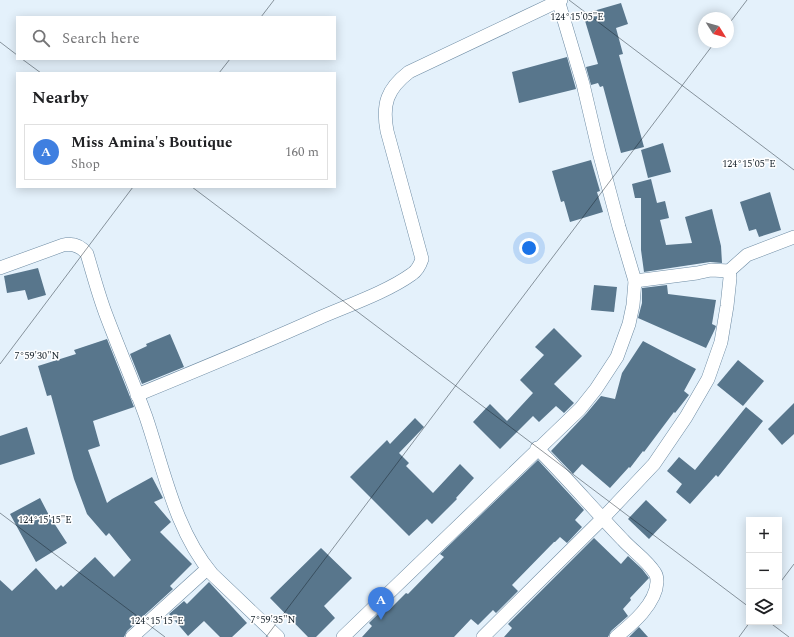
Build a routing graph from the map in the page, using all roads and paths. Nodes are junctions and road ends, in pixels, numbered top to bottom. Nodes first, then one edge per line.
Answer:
1 (559, 0) edge
2 (794, 237) edge
3 (0, 268) edge
4 (729, 270) junction
5 (635, 281) junction
6 (137, 395) junction
7 (537, 448) junction
8 (603, 518) junction
9 (208, 569) junction
10 (132, 637) edge
11 (278, 637) edge
12 (343, 637) edge
13 (483, 637) edge
14 (616, 637) edge

1 - 5 street
1 - 6 street
2 - 4 street
3 - 6 street
4 - 5 street
4 - 8 street
5 - 7 street
6 - 9 street
7 - 8 street
7 - 12 street
8 - 13 street
8 - 14 street
9 - 10 street
9 - 11 street

